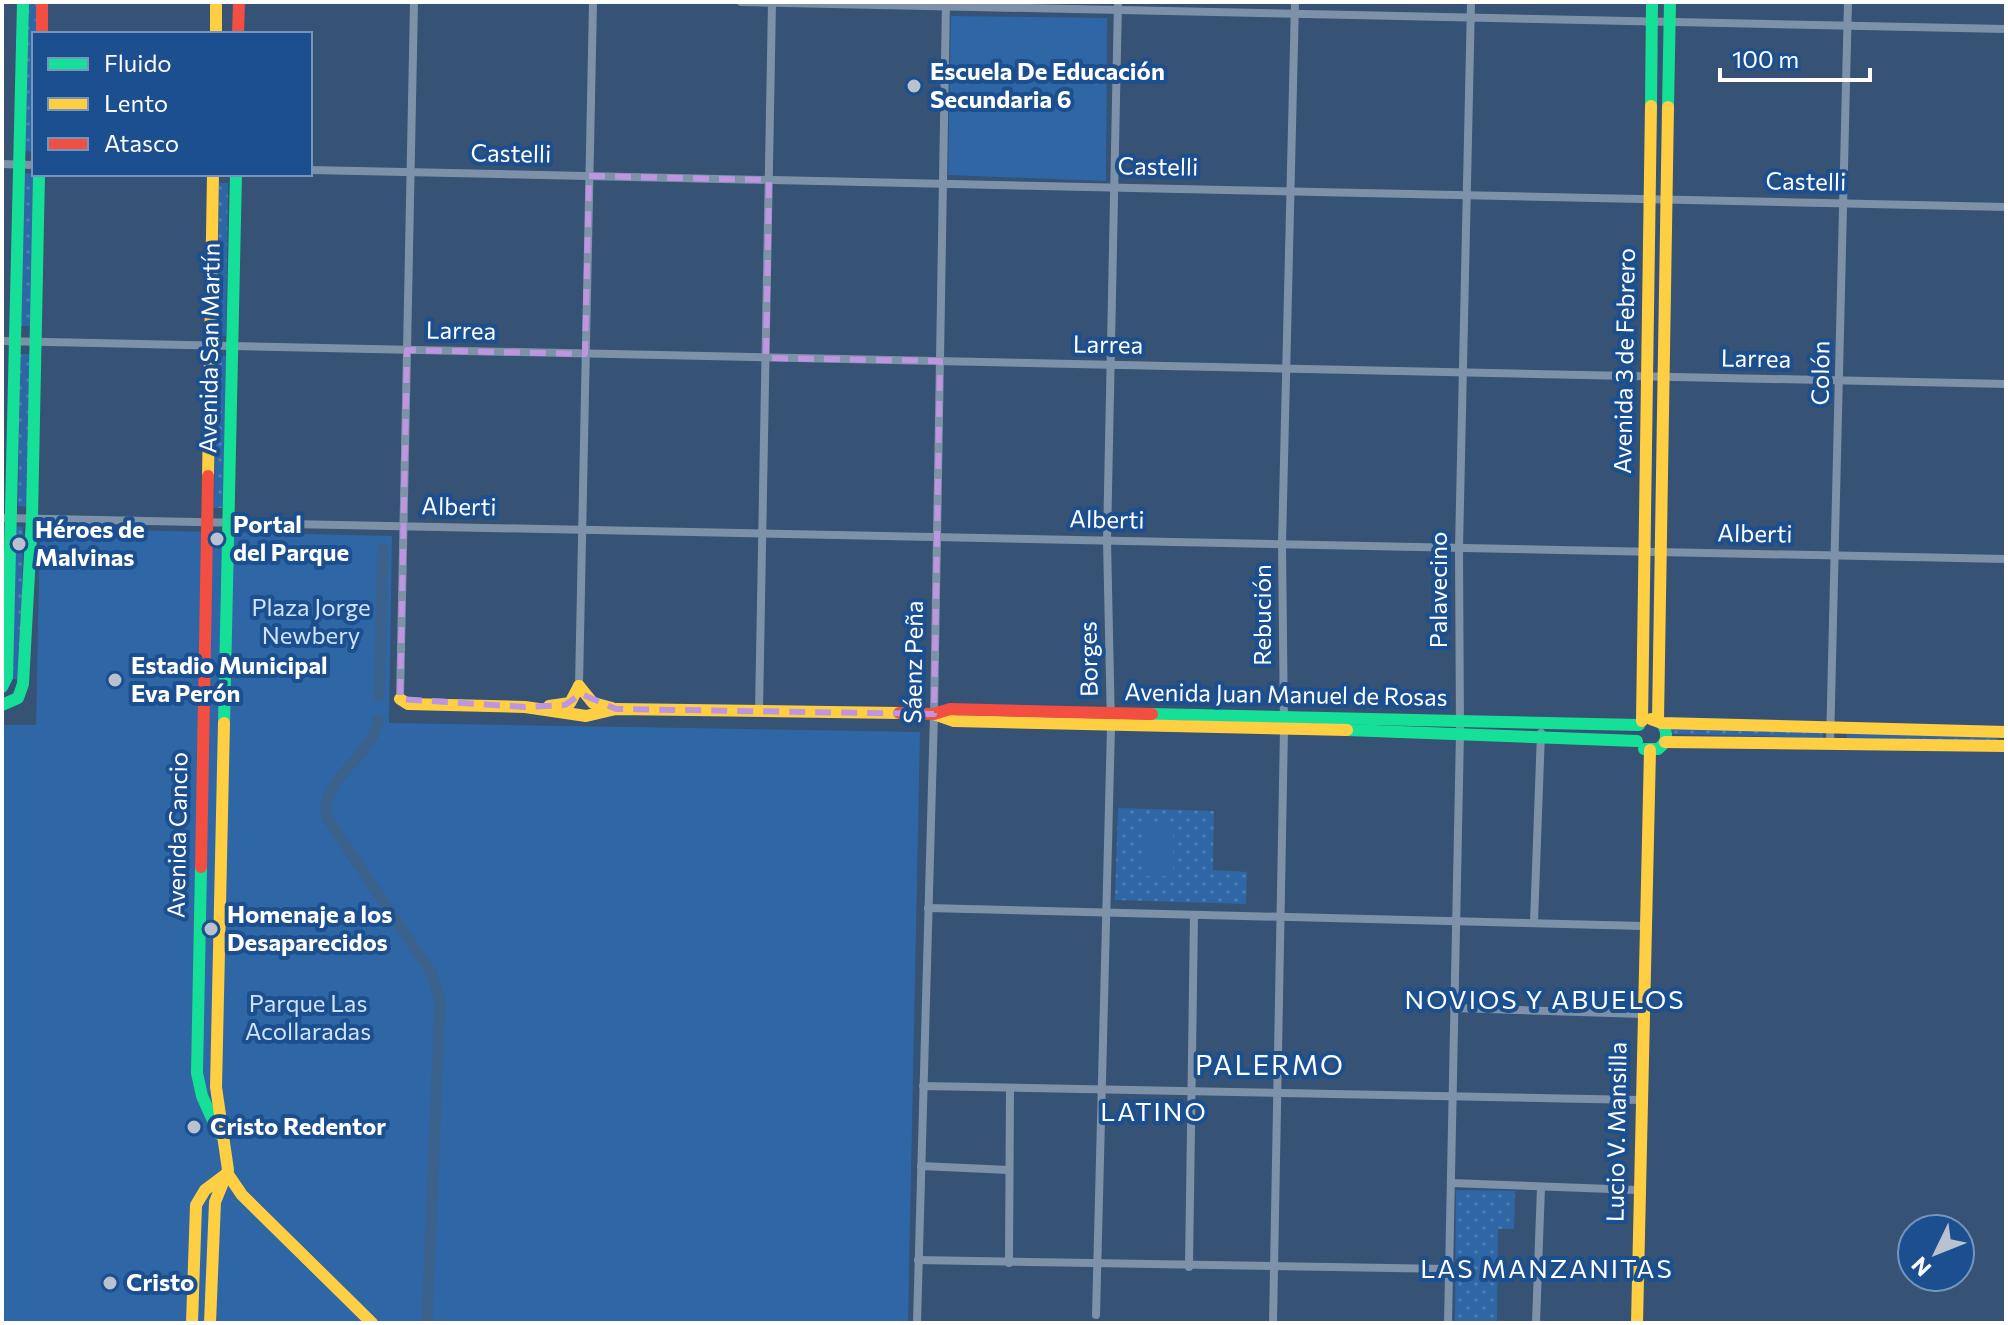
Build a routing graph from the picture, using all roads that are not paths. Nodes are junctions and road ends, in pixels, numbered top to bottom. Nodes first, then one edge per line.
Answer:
1 (23, 2) edge
2 (42, 2) edge
3 (216, 2) edge
4 (239, 2) edge
5 (414, 2) edge
6 (593, 2) edge
7 (741, 2) edge
8 (772, 2) edge
9 (1295, 2) edge
10 (1471, 2) edge
11 (1652, 2) edge
12 (1670, 2) edge
13 (1848, 2) edge
14 (946, 4) edge
15 (1118, 6) edge
16 (1295, 14) junction
17 (1471, 17) junction
18 (1652, 21) junction
19 (1670, 22) junction
20 (1848, 26) junction
21 (2006, 29) edge
22 (42, 32) edge
23 (216, 32) edge
24 (238, 32) edge
25 (2, 164) edge
26 (19, 164) junction
27 (32, 165) edge
28 (312, 170) edge
29 (411, 172) junction
30 (39, 176) edge
31 (213, 176) edge
32 (236, 176) edge
33 (589, 176) junction
34 (769, 180) junction
35 (943, 183) junction
36 (1114, 186) junction
37 (1291, 191) junction
38 (1467, 194) junction
39 (1650, 198) junction
40 (1666, 198) junction
41 (1844, 203) junction
42 (2006, 207) edge
43 (2, 341) edge
44 (16, 341) junction
45 (35, 342) junction
46 (210, 346) junction
47 (232, 346) junction
48 (407, 350) junction
49 (585, 354) junction
50 (766, 358) junction
51 (940, 361) junction
52 (1110, 365) junction
53 (1286, 369) junction
54 (1463, 373) junction
55 (1647, 377) junction
56 (1662, 377) junction
57 (1841, 381) junction
58 (2006, 384) edge
59 (7, 518) edge
60 (32, 518) junction
61 (207, 522) junction
62 (229, 523) junction
63 (403, 526) junction
64 (581, 530) junction
65 (763, 533) junction
66 (937, 537) junction
67 (1107, 540) junction
68 (1282, 544) junction
69 (1459, 548) junction
70 (1643, 552) junction
71 (1658, 552) junction
72 (1838, 556) junction
73 (2006, 559) edge
74 (579, 686) junction
75 (2, 688) edge
76 (400, 699) joint
77 (11, 701) edge
78 (525, 707) junction
79 (616, 709) junction
80 (759, 711) junction
81 (1110, 713) junction
82 (934, 714) junction
83 (1197, 722) junction
84 (1660, 722) junction
85 (1284, 723) junction
86 (1640, 723) junction
87 (1111, 727) junction
88 (1460, 727) junction
89 (1832, 729) junction
90 (1541, 730) junction
91 (2006, 732) edge
92 (1637, 741) junction
93 (1665, 742) junction
94 (1830, 744) junction
95 (2006, 746) edge
96 (1650, 750) junction
97 (198, 901) junction
98 (221, 901) junction
99 (928, 908) junction
100 (1106, 913) junction
101 (1194, 915) junction
102 (1280, 917) junction
103 (1456, 921) junction
104 (1534, 922) junction
105 (1643, 926) junction
106 (1454, 1008) junction
107 (1642, 1014) junction
108 (923, 1086) junction
109 (1010, 1088) junction
110 (1102, 1089) junction
111 (1189, 1092) junction
112 (1277, 1093) junction
113 (1453, 1099) junction
114 (1641, 1100) junction
115 (224, 1144) junction
116 (921, 1166) junction
117 (1009, 1170) junction
118 (227, 1173) junction
119 (1451, 1183) junction
120 (1541, 1187) junction
121 (1637, 1190) junction
122 (918, 1260) junction
123 (1009, 1263) junction
124 (1098, 1265) junction
125 (1189, 1267) junction
126 (1274, 1268) junction
127 (1450, 1269) junction
128 (1096, 1315) dead end
129 (192, 1323) edge
130 (210, 1323) edge
131 (372, 1323) edge
132 (917, 1323) edge
133 (1273, 1323) edge
134 (1448, 1323) edge
135 (1536, 1323) edge
136 (1637, 1323) edge

1 - 26 street
2 - 22 street
3 - 23 street
4 - 24 street
5 - 29 street
6 - 33 street
7 - 8 street
8 - 14 street
8 - 34 street
9 - 16 street, Rebución
10 - 17 street, Palavecino
11 - 18 street, Avenida 3 de Febrero
12 - 19 street, Avenida 3 de Febrero
13 - 20 street, Colón
14 - 15 street
14 - 35 street, Sáenz Peña
15 - 16 street
15 - 36 street, Borges
16 - 17 street
16 - 37 street, Rebución
17 - 18 street
17 - 38 street, Palavecino
18 - 19 street
18 - 39 street, Avenida 3 de Febrero
19 - 20 street
19 - 40 street, Avenida 3 de Febrero
20 - 21 street
20 - 41 street, Colón
25 - 26 street
26 - 27 street
26 - 44 street
28 - 29 street, Castelli
29 - 33 street, Castelli
29 - 48 street
30 - 45 street
31 - 46 street, Avenida San Martín
32 - 47 street, Avenida San Martín
33 - 34 street, Castelli
33 - 49 street
34 - 35 street, Castelli
34 - 50 street
35 - 36 street, Castelli
35 - 51 street, Sáenz Peña
36 - 37 street, Castelli
36 - 52 street, Borges
37 - 38 street, Castelli
37 - 53 street, Rebución
38 - 39 street, Castelli
38 - 54 street, Palavecino
39 - 40 street, Castelli
39 - 55 street, Avenida 3 de Febrero
40 - 41 street, Castelli
40 - 56 street, Avenida 3 de Febrero
41 - 42 street, Castelli
41 - 57 street, Colón
43 - 44 street, Larrea
44 - 45 street, Larrea
44 - 59 street
45 - 46 street, Larrea
45 - 60 street
46 - 47 street, Larrea
46 - 61 street, Avenida San Martín
47 - 48 street, Larrea
47 - 62 street, Avenida San Martín
48 - 49 street, Larrea
48 - 63 street
49 - 50 street, Larrea
49 - 64 street
50 - 51 street, Larrea
50 - 65 street
51 - 52 street, Larrea
51 - 66 street, Sáenz Peña
52 - 53 street, Larrea
52 - 67 street, Borges
53 - 54 street, Larrea
53 - 68 street, Rebución
54 - 55 street, Larrea
54 - 69 street, Palavecino
55 - 56 street, Larrea
55 - 70 street, Avenida 3 de Febrero
56 - 57 street, Larrea
56 - 71 street, Avenida 3 de Febrero
57 - 58 street, Larrea
57 - 72 street, Colón
59 - 60 street, Alberti
59 - 75 street
60 - 61 street, Alberti
60 - 77 street
61 - 62 street, Alberti
61 - 97 street, Avenida Cancio
62 - 63 street, Alberti
62 - 98 street, Avenida Cancio
63 - 64 street, Alberti
63 - 76 street
64 - 65 street, Alberti
64 - 74 street
65 - 66 street, Alberti
65 - 80 street
66 - 67 street, Alberti
66 - 82 street, Sáenz Peña
67 - 68 street, Alberti
67 - 81 street, Borges
68 - 69 street, Alberti
68 - 85 street, Rebución
69 - 70 street, Alberti
69 - 88 street, Palavecino
70 - 71 street, Alberti
70 - 86 street, Avenida 3 de Febrero
71 - 72 street, Alberti
71 - 84 street, Avenida 3 de Febrero
72 - 73 street, Alberti
72 - 89 street, Colón
74 - 78 street
74 - 79 street
75 - 77 street
76 - 78 street, Avenida Juan Manuel de Rosas
78 - 79 street, Avenida Juan Manuel de Rosas
79 - 80 street, Avenida Juan Manuel de Rosas
80 - 82 street, Avenida Juan Manuel de Rosas
81 - 82 street, Avenida Juan Manuel de Rosas
81 - 83 street, Avenida Juan Manuel de Rosas
81 - 87 street, Borges
82 - 87 street, Avenida Juan Manuel de Rosas
82 - 99 street, Sáenz Peña
83 - 85 street, Avenida Juan Manuel de Rosas
83 - 87 street, Avenida Juan Manuel de Rosas
84 - 86 street
84 - 89 street
84 - 93 street
85 - 88 street, Avenida Juan Manuel de Rosas
85 - 102 street, Rebución
86 - 90 street, Avenida Juan Manuel de Rosas
86 - 92 street
87 - 100 street, Borges
88 - 90 street, Avenida Juan Manuel de Rosas
88 - 103 street, Palavecino
89 - 91 street
89 - 94 street, Colón
90 - 92 street, Avenida Juan Manuel de Rosas
90 - 104 street
92 - 96 street
93 - 94 street
93 - 96 street
94 - 95 street
96 - 105 street, Lucio V. Mansilla
97 - 98 street
97 - 115 street, Avenida Cancio
98 - 115 street, Avenida Cancio
99 - 100 street
99 - 108 street, Sáenz Peña
100 - 101 street
100 - 110 street, Borges
101 - 102 street
101 - 111 street
102 - 103 street
102 - 112 street, Rebución
103 - 104 street
103 - 106 street, Palavecino
104 - 105 street
105 - 107 street, Lucio V. Mansilla
106 - 107 street
106 - 113 street, Palavecino
107 - 114 street, Lucio V. Mansilla
108 - 109 street
108 - 116 street, Sáenz Peña
109 - 110 street
109 - 117 street
110 - 111 street
110 - 124 street, Borges
111 - 112 street
111 - 125 street
112 - 113 street
112 - 126 street, Rebución
113 - 114 street
113 - 119 street, Palavecino
114 - 121 street, Lucio V. Mansilla
115 - 118 street, Avenida Cancio
116 - 117 street
116 - 122 street, Sáenz Peña
117 - 123 street
118 - 129 street
118 - 130 street, Avenida Cancio
118 - 131 street
119 - 120 street
119 - 127 street, Palavecino
120 - 121 street
120 - 135 street
121 - 136 street, Lucio V. Mansilla
122 - 123 street
122 - 132 street, Sáenz Peña
123 - 124 street
124 - 125 street
124 - 128 street, Borges
125 - 126 street
126 - 127 street
126 - 133 street, Rebución
127 - 134 street, Palavecino

